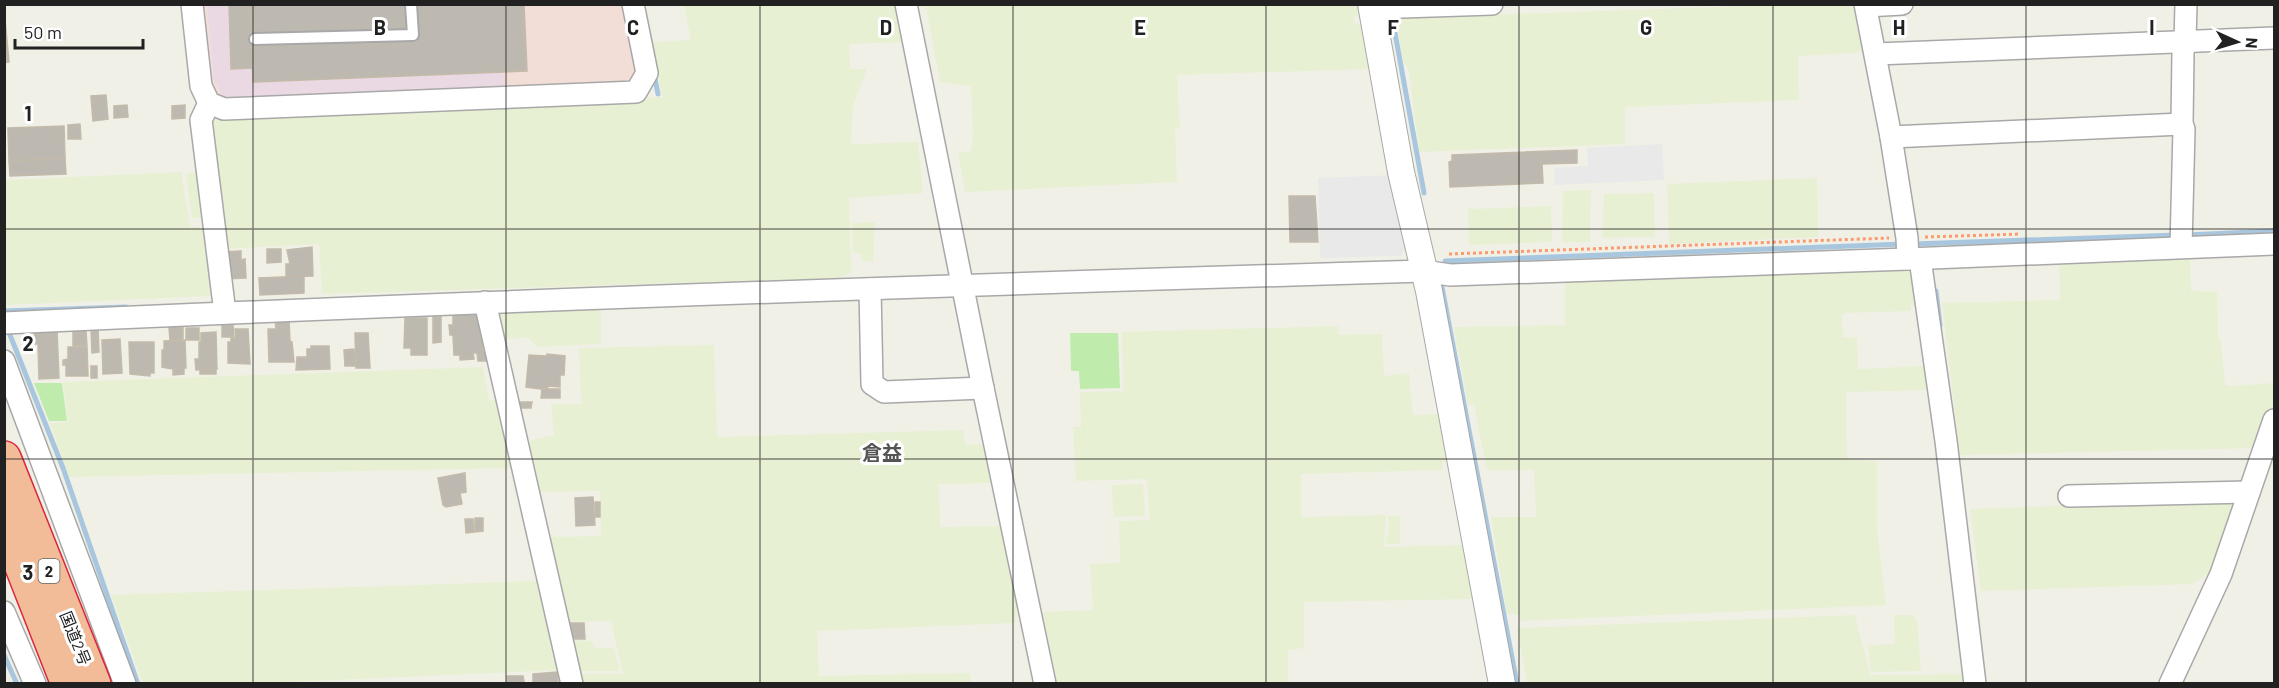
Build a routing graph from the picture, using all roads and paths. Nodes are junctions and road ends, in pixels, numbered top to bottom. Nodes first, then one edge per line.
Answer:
1 (192, 4) edge
2 (411, 4) edge
3 (633, 4) edge
4 (906, 4) edge
5 (1492, 4) edge
6 (1902, 4) edge
7 (2186, 4) edge
8 (1866, 5) edge
9 (1371, 6) edge
10 (2274, 38) edge
11 (255, 39) dead end
12 (2190, 41) junction
13 (1881, 54) junction
14 (209, 103) junction
15 (2182, 124) junction
16 (1897, 137) junction
17 (2182, 238) junction
18 (2274, 244) edge
19 (1910, 249) junction
20 (1443, 255) dead end
21 (1424, 271) junction
22 (961, 281) junction
23 (870, 289) junction
24 (485, 302) junction
25 (224, 307) junction
26 (4, 323) edge
27 (4, 361) edge
28 (983, 388) junction
29 (2272, 433) edge
30 (4, 458) edge
31 (2249, 492) junction
32 (2069, 496) dead end
33 (4, 521) edge
34 (4, 612) edge
35 (35, 684) edge
36 (68, 684) edge
37 (94, 684) edge
38 (125, 684) edge
39 (572, 684) edge
40 (1045, 684) edge
41 (1502, 684) edge
42 (1975, 684) edge
43 (2170, 684) edge

1 - 14 street
2 - 11 lane
3 - 14 street
4 - 22 street
5 - 9 street
6 - 8 street
7 - 12 street
8 - 13 street
9 - 21 street
10 - 12 street
12 - 13 street
12 - 15 street
13 - 16 street
14 - 25 street
15 - 16 street
15 - 17 street
16 - 19 street
17 - 18 street
17 - 19 street
19 - 20 path
19 - 21 street
19 - 42 street
21 - 22 street
21 - 41 street
22 - 23 street
22 - 28 street
23 - 24 street
23 - 28 street
24 - 25 street
24 - 39 street
25 - 26 street
27 - 38 street
28 - 40 street
29 - 31 street
30 - 37 highway, 国道2号 / 2
31 - 32 street
31 - 43 street
33 - 36 highway, 国道2号 / 2
34 - 35 street

